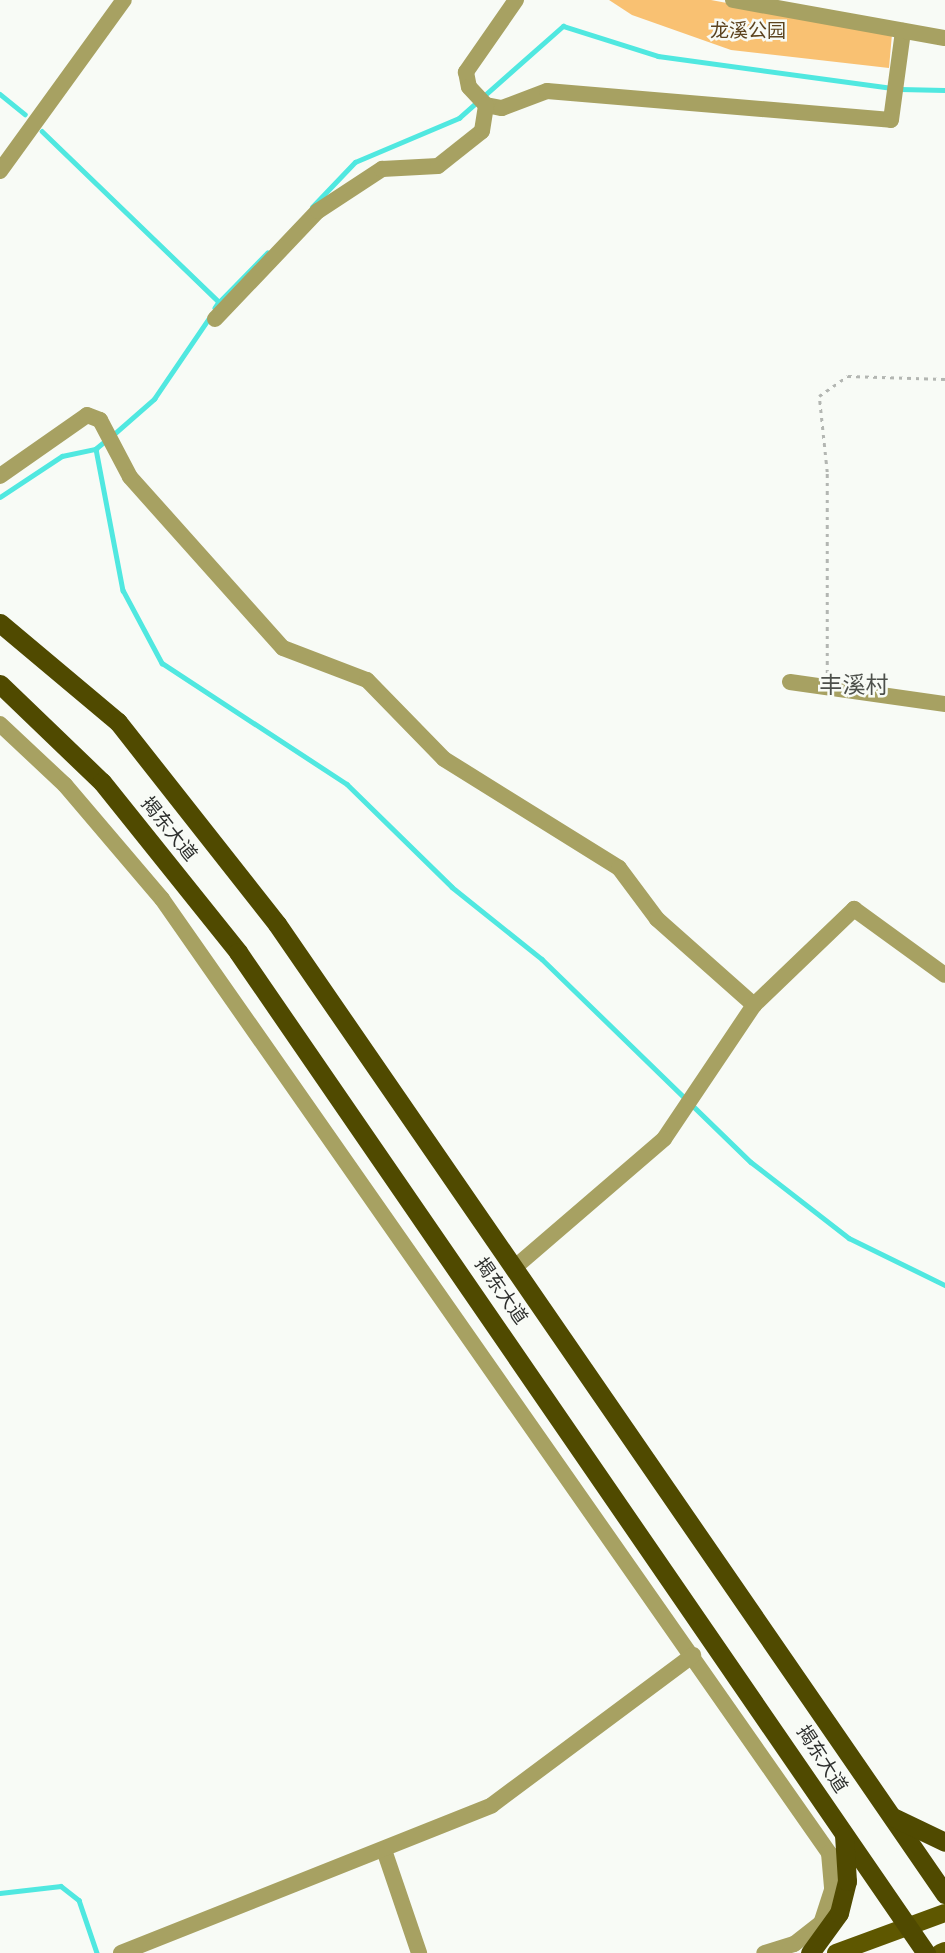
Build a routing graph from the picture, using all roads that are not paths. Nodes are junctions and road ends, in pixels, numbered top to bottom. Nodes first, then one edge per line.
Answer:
1 (124, 0) edge
2 (516, 0) edge
3 (733, 0) edge
4 (903, 31) junction
5 (945, 38) edge
6 (486, 105) junction
7 (0, 171) edge
8 (215, 318) dead end
9 (0, 476) edge
10 (0, 623) edge
11 (790, 682) dead end
12 (0, 684) edge
13 (945, 704) edge
14 (0, 724) edge
15 (945, 975) edge
16 (754, 1005) junction
17 (515, 1267) junction
18 (693, 1656) junction
19 (894, 1818) junction
20 (844, 1834) junction
21 (945, 1842) edge
22 (384, 1850) junction
23 (945, 1894) edge
24 (945, 1913) edge
25 (908, 1927) junction
26 (945, 1951) edge
27 (121, 1953) edge
28 (419, 1953) edge
29 (764, 1953) edge
30 (810, 1953) edge
31 (836, 1953) edge
32 (926, 1953) edge
33 (940, 1953) edge

1 - 7 street
2 - 6 street
3 - 4 street
4 - 5 street
4 - 6 street
6 - 8 street
9 - 16 street
10 - 17 highway, 揭东大道
11 - 13 street
12 - 20 highway, 揭东大道
14 - 18 street
15 - 16 street
16 - 17 street
17 - 19 highway, 揭东大道
18 - 22 street
18 - 29 street
19 - 21 highway
19 - 23 highway, 揭东大道
20 - 25 highway, 揭东大道
20 - 30 highway
22 - 27 street
22 - 28 street
24 - 25 main road
25 - 31 main road
25 - 32 highway, 揭东大道
26 - 33 main road

